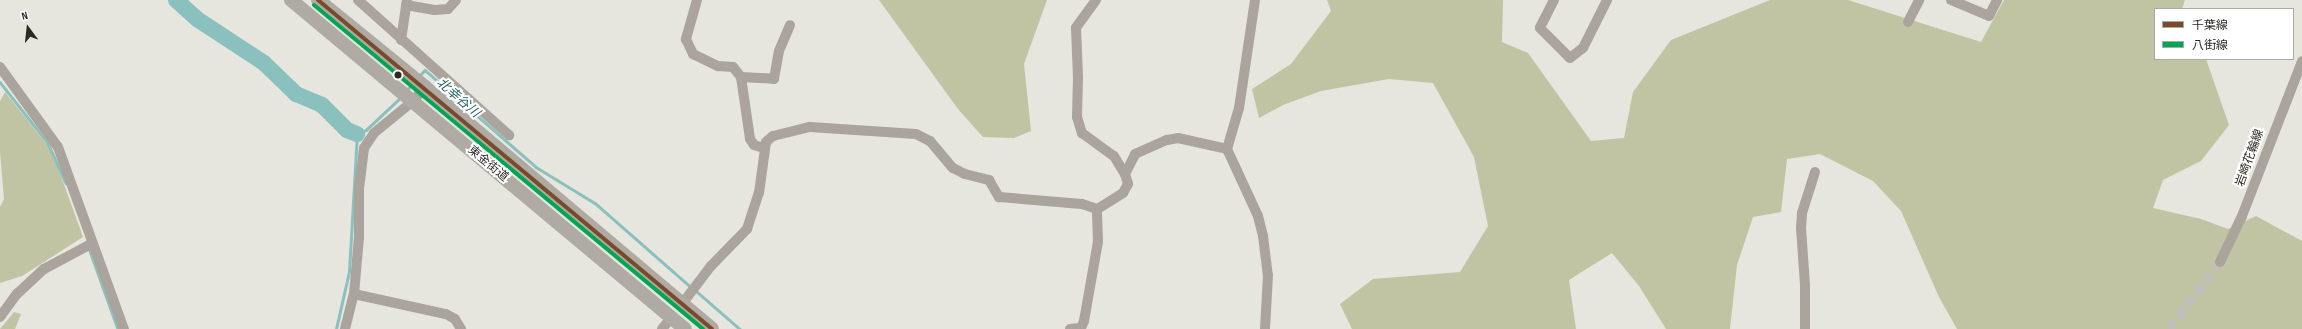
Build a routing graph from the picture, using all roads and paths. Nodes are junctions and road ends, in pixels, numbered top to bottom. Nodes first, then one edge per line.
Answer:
1 (291, 0) edge
2 (318, 0) edge
3 (358, 0) edge
4 (456, 0) edge
5 (697, 0) edge
6 (1096, 0) edge
7 (1255, 0) edge
8 (1554, 0) edge
9 (1607, 0) edge
10 (1919, 0) edge
11 (1951, 0) edge
12 (1997, 0) edge
13 (406, 2) edge
14 (1908, 22) dead end
15 (790, 25) dead end
16 (401, 40) junction
17 (2302, 61) edge
18 (0, 67) edge
19 (741, 77) junction
20 (425, 86) junction
21 (413, 101) junction
22 (509, 135) dead end
23 (764, 148) junction
24 (1227, 149) junction
25 (1815, 172) dead end
26 (1125, 174) junction
27 (1097, 209) junction
28 (93, 243) junction
29 (2220, 262) tunnel mouth
30 (354, 294) junction
31 (682, 304) junction
32 (0, 317) edge
33 (671, 318) junction
34 (124, 329) edge
35 (345, 329) edge
36 (462, 329) edge
37 (662, 329) edge
38 (685, 329) edge
39 (712, 329) edge
40 (1070, 329) edge
41 (1265, 329) edge
42 (1806, 329) edge

1 - 21 highway, 東金街道
2 - 20 highway, 東金街道
3 - 16 street
4 - 13 street
5 - 19 street
6 - 26 street
7 - 24 street
8 - 9 street
10 - 14 street
11 - 12 street
13 - 16 street
15 - 19 street
16 - 22 street
17 - 29 street, 岩崎花輪線
18 - 28 street
19 - 23 street
20 - 21 street
20 - 31 highway, 東金街道
21 - 30 street
21 - 33 highway, 東金街道
23 - 27 street
23 - 31 street
24 - 26 street
24 - 41 street
25 - 42 street
26 - 27 street
27 - 40 street
28 - 32 street
28 - 34 street
30 - 35 street
30 - 36 street
31 - 33 highway
31 - 39 highway, 東金街道
33 - 37 street
33 - 38 highway, 東金街道

